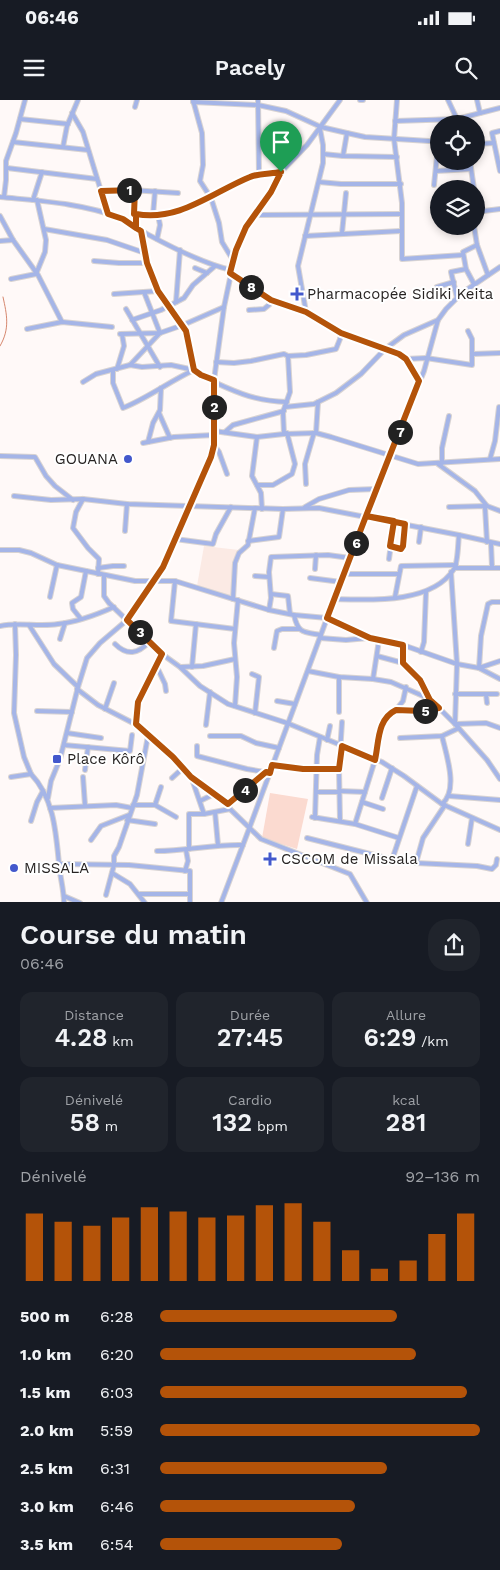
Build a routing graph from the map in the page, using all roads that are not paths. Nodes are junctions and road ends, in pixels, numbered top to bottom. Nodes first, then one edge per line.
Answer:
1 (25, 100) edge
2 (77, 100) edge
3 (137, 100) edge
4 (340, 100) edge
5 (397, 100) edge
6 (448, 100) edge
7 (476, 100) edge
8 (193, 101) edge
9 (258, 103) edge
10 (136, 107) dead end
11 (500, 108) edge
12 (72, 113) junction
13 (480, 113) junction
14 (455, 115) edge
15 (472, 115) edge
16 (20, 119) junction
17 (430, 120) edge
18 (396, 121) junction
19 (68, 124) junction
20 (321, 128) junction
21 (500, 131) edge
22 (347, 133) junction
23 (394, 139) junction
24 (429, 141) dead end
25 (13, 142) junction
26 (494, 143) junction
27 (485, 144) edge
28 (63, 147) junction
29 (88, 150) junction
30 (323, 154) junction
31 (343, 156) junction
32 (397, 157) junction
33 (7, 168) junction
34 (454, 170) edge
35 (436, 171) joint
36 (500, 171) edge
37 (42, 172) junction
38 (281, 172) junction
39 (259, 175) junction
40 (97, 179) junction
41 (435, 180) edge
42 (319, 182) junction
43 (401, 184) junction
44 (135, 190) junction
45 (101, 191) junction
46 (155, 192) junction
47 (178, 193) dead end
48 (346, 193) dead end
49 (2, 197) edge
50 (210, 198) junction
51 (35, 200) junction
52 (500, 209) edge
53 (485, 211) edge
54 (108, 214) junction
55 (136, 214) junction
56 (401, 214) junction
57 (155, 215) junction
58 (254, 215) junction
59 (310, 215) junction
60 (344, 215) junction
61 (0, 216) edge
62 (136, 228) junction
63 (44, 229) junction
64 (141, 231) junction
65 (401, 231) junction
66 (342, 233) junction
67 (475, 235) edge
68 (305, 236) junction
69 (157, 239) junction
70 (13, 240) junction
71 (0, 241) edge
72 (477, 245) junction
73 (180, 250) junction
74 (145, 253) junction
75 (463, 255) junction
76 (233, 260) junction
77 (94, 261) dead end
78 (147, 263) junction
79 (215, 266) junction
80 (500, 267) edge
81 (195, 268) dead end
82 (466, 269) junction
83 (231, 271) junction
84 (206, 273) junction
85 (36, 274) junction
86 (488, 275) junction
87 (11, 279) dead end
88 (454, 282) junction
89 (474, 284) junction
90 (437, 287) dead end
91 (158, 291) junction
92 (144, 292) junction
93 (114, 294) dead end
94 (457, 298) junction
95 (271, 300) junction
96 (176, 302) junction
97 (169, 306) junction
98 (224, 307) junction
99 (126, 309) dead end
100 (249, 310) dead end
101 (306, 312) junction
102 (152, 313) junction
103 (132, 320) junction
104 (438, 320) junction
105 (62, 322) junction
106 (182, 326) junction
107 (112, 327) dead end
108 (27, 329) dead end
109 (468, 331) dead end
110 (139, 333) junction
111 (160, 333) junction
112 (341, 333) junction
113 (149, 346) junction
114 (384, 349) junction
115 (500, 352) edge
116 (472, 354) junction
117 (288, 356) junction
118 (426, 358) junction
119 (406, 359) junction
120 (216, 362) junction
121 (130, 365) junction
122 (160, 367) junction
123 (115, 369) junction
124 (194, 370) junction
125 (214, 381) junction
126 (419, 381) junction
127 (82, 382) dead end
128 (161, 388) junction
129 (287, 402) junction
130 (318, 402) junction
131 (499, 407) dead end
132 (284, 409) junction
133 (159, 413) junction
134 (449, 416) dead end
135 (225, 432) junction
136 (214, 433) junction
137 (285, 434) junction
138 (315, 434) junction
139 (257, 437) junction
140 (170, 438) junction
141 (214, 445) junction
142 (390, 455) junction
143 (0, 456) edge
144 (490, 459) junction
145 (500, 459) edge
146 (440, 463) junction
147 (295, 464) junction
148 (305, 464) junction
149 (227, 474) dead end
150 (306, 484) dead end
151 (257, 486) junction
152 (376, 489) junction
153 (14, 496) dead end
154 (83, 499) junction
155 (73, 500) junction
156 (127, 504) junction
157 (190, 505) junction
158 (486, 506) junction
159 (231, 507) junction
160 (449, 507) dead end
161 (255, 508) junction
162 (262, 508) junction
163 (303, 508) junction
164 (283, 509) junction
165 (500, 512) edge
166 (366, 516) junction
167 (394, 521) junction
168 (405, 524) junction
169 (421, 527) junction
170 (125, 531) dead end
171 (459, 535) junction
172 (175, 539) junction
173 (248, 541) junction
174 (419, 542) dead end
175 (489, 542) junction
176 (500, 544) edge
177 (390, 546) junction
178 (0, 550) edge
179 (316, 555) junction
180 (350, 558) junction
181 (389, 558) dead end
182 (57, 565) junction
183 (124, 566) dead end
184 (456, 567) junction
185 (492, 567) junction
186 (98, 568) junction
187 (500, 568) edge
188 (314, 569) dead end
189 (86, 571) junction
190 (451, 572) junction
191 (98, 574) junction
192 (344, 574) junction
193 (400, 574) junction
194 (104, 575) junction
195 (255, 576) dead end
196 (269, 577) junction
197 (310, 578) dead end
198 (154, 581) junction
199 (175, 582) junction
200 (341, 582) junction
201 (426, 592) junction
202 (271, 594) junction
203 (50, 597) dead end
204 (395, 597) junction
205 (233, 598) junction
206 (334, 599) junction
207 (238, 600) junction
208 (500, 602) edge
209 (114, 607) junction
210 (269, 610) junction
211 (292, 615) junction
212 (327, 618) junction
213 (81, 619) junction
214 (127, 620) junction
215 (66, 622) junction
216 (15, 624) junction
217 (196, 624) junction
218 (29, 625) junction
219 (0, 626) edge
220 (236, 629) junction
221 (299, 629) junction
222 (321, 636) junction
223 (370, 638) junction
224 (60, 639) dead end
225 (379, 640) junction
226 (149, 642) junction
227 (115, 644) dead end
228 (403, 645) junction
229 (274, 648) dead end
230 (421, 652) junction
231 (162, 654) junction
232 (377, 656) junction
233 (235, 659) junction
234 (500, 661) edge
235 (403, 663) junction
236 (457, 664) junction
237 (156, 666) junction
238 (181, 668) junction
239 (192, 668) junction
240 (479, 668) junction
241 (308, 671) junction
242 (252, 674) dead end
243 (339, 677) junction
244 (373, 679) junction
245 (500, 679) edge
246 (114, 684) dead end
247 (406, 687) junction
248 (77, 688) junction
249 (166, 691) dead end
250 (210, 692) junction
251 (455, 694) junction
252 (486, 694) junction
253 (497, 694) dead end
254 (430, 700) junction
255 (277, 701) dead end
256 (487, 703) dead end
257 (295, 704) junction
258 (235, 706) junction
259 (439, 708) junction
260 (105, 709) junction
261 (396, 710) junction
262 (37, 711) dead end
263 (72, 712) junction
264 (339, 712) dead end
265 (255, 713) junction
266 (342, 722) dead end
267 (136, 724) junction
268 (288, 724) junction
269 (455, 724) junction
270 (206, 725) dead end
271 (330, 726) dead end
272 (459, 728) junction
273 (500, 728) edge
274 (67, 733) junction
275 (132, 735) dead end
276 (148, 736) junction
277 (210, 736) dead end
278 (442, 736) junction
279 (320, 737) junction
280 (101, 738) dead end
281 (400, 738) dead end
282 (327, 740) junction
283 (64, 745) junction
284 (197, 746) dead end
285 (342, 746) junction
286 (88, 747) junction
287 (279, 748) junction
288 (375, 760) junction
289 (272, 765) junction
290 (183, 768) junction
291 (316, 768) junction
292 (392, 768) junction
293 (339, 769) junction
294 (85, 770) dead end
295 (268, 772) junction
296 (31, 774) junction
297 (11, 777) dead end
298 (82, 777) dead end
299 (191, 777) junction
300 (172, 778) dead end
301 (500, 779) edge
302 (417, 786) junction
303 (161, 787) dead end
304 (43, 791) junction
305 (316, 792) junction
306 (339, 792) junction
307 (365, 792) junction
308 (214, 794) junction
309 (449, 796) junction
310 (48, 798) junction
311 (382, 798) dead end
312 (500, 800) edge
313 (200, 801) junction
314 (362, 802) junction
315 (228, 804) junction
316 (443, 804) junction
317 (85, 805) junction
318 (155, 805) junction
319 (133, 807) junction
320 (50, 808) junction
321 (230, 809) junction
322 (383, 809) dead end
323 (215, 812) junction
324 (204, 814) junction
325 (128, 817) junction
326 (176, 817) dead end
327 (472, 818) junction
328 (31, 821) dead end
329 (340, 821) junction
330 (155, 824) dead end
331 (355, 824) junction
332 (249, 829) junction
333 (500, 830) edge
334 (307, 838) dead end
335 (399, 838) junction
336 (91, 840) dead end
337 (468, 844) dead end
338 (243, 845) junction
339 (218, 846) junction
340 (188, 850) junction
341 (157, 851) dead end
342 (390, 859) junction
343 (497, 859) dead end
344 (416, 863) junction
345 (59, 864) junction
346 (114, 865) junction
347 (185, 871) junction
348 (112, 872) junction
349 (139, 894) junction
350 (190, 894) junction
351 (106, 895) dead end
352 (64, 896) junction
353 (64, 902) edge
354 (80, 902) edge
355 (145, 902) edge
356 (190, 902) edge
357 (220, 902) edge
358 (367, 902) edge

1 - 16 street
2 - 12 street
3 - 10 street
4 - 20 street
5 - 18 street
6 - 14 street
7 - 13 street
8 - 9 street
8 - 50 street
9 - 20 street
9 - 39 street
11 - 13 street
12 - 19 street
12 - 29 street
13 - 15 street
16 - 19 street
16 - 25 street
17 - 18 street
18 - 23 street
19 - 28 street
20 - 22 street
20 - 30 street
20 - 38 street
21 - 26 street
22 - 23 street
22 - 31 street
23 - 24 street
23 - 32 street
25 - 28 street
25 - 33 street
26 - 27 street
26 - 36 street
28 - 29 street
29 - 40 street
30 - 31 street
30 - 42 street
31 - 32 street
32 - 43 street
33 - 37 street
33 - 49 street
34 - 35 street
35 - 41 street
37 - 40 street
37 - 51 street
38 - 39 street
38 - 58 street
39 - 50 street
40 - 45 street
42 - 43 street
42 - 59 street
43 - 56 street
44 - 45 street
44 - 46 street
44 - 55 street
45 - 54 street
46 - 47 street
46 - 57 street
48 - 60 street
49 - 51 street
50 - 57 street
50 - 76 street
51 - 54 street
51 - 63 street
52 - 53 street
54 - 62 street
55 - 57 street
55 - 62 street
56 - 60 street
56 - 65 street
57 - 69 street
58 - 59 street
58 - 76 street
59 - 60 street
59 - 68 street
60 - 66 street
61 - 70 street
62 - 64 street
63 - 74 street
63 - 85 street
64 - 69 street
64 - 74 street
65 - 66 street
65 - 75 street
66 - 68 street
67 - 72 street
68 - 101 street
69 - 73 street
70 - 71 street
70 - 85 street
72 - 75 street
72 - 86 street
73 - 79 street
73 - 96 street
74 - 78 street
75 - 82 street
76 - 83 street
77 - 78 street
78 - 91 street
79 - 83 street
79 - 84 street
80 - 86 street
81 - 84 street
82 - 88 street
82 - 89 street
83 - 95 street
83 - 98 street
84 - 96 street
85 - 87 street
85 - 105 street
86 - 89 street
88 - 90 street
88 - 94 street
89 - 94 street
91 - 92 street
91 - 97 street
92 - 93 street
92 - 102 street
94 - 104 street
95 - 100 street
95 - 101 street
96 - 97 street
97 - 102 street
97 - 106 street
98 - 106 street
98 - 120 street
99 - 103 street
101 - 112 street
102 - 103 street
102 - 111 street
103 - 110 street
104 - 114 street
104 - 118 street
105 - 107 street
105 - 108 street
106 - 111 street
106 - 124 street
109 - 116 street
110 - 111 street
110 - 113 street
110 - 123 street
111 - 113 street
112 - 114 street
112 - 117 street
113 - 121 street
113 - 122 street
114 - 119 street
114 - 130 street
115 - 116 street
116 - 118 street
117 - 120 street
117 - 129 street
118 - 119 street
118 - 126 street
119 - 126 street
120 - 125 street
121 - 122 street
121 - 123 street
122 - 124 street
123 - 127 street
123 - 128 street
124 - 125 street
124 - 128 street
125 - 129 street
125 - 136 street
126 - 142 street
128 - 133 street
129 - 132 street
130 - 132 street
130 - 138 street
131 - 144 street
132 - 135 street
132 - 137 street
133 - 140 street
133 - 140 street
134 - 146 street
135 - 136 street
135 - 139 street
136 - 140 street
136 - 141 street
137 - 138 street
137 - 139 street
137 - 147 street
138 - 142 street
138 - 148 street
139 - 151 street
141 - 149 street
141 - 157 street
142 - 146 street
142 - 152 street
143 - 155 street
144 - 145 street
144 - 146 street
146 - 158 street
147 - 148 street
147 - 151 street
148 - 150 street
151 - 162 street
152 - 163 street
152 - 166 street
153 - 155 street
154 - 155 street
154 - 156 street
154 - 186 street
156 - 157 street
156 - 170 street
157 - 159 street
157 - 172 street
158 - 160 street
158 - 165 street
158 - 175 street
159 - 161 street
159 - 172 street
161 - 162 street
161 - 173 street
162 - 164 street
163 - 164 street
163 - 166 street
164 - 173 street
166 - 167 street
166 - 180 street
167 - 168 street
167 - 177 street
168 - 169 street
168 - 177 street
169 - 171 street
169 - 174 street
171 - 175 street
171 - 184 street
172 - 198 street
173 - 205 street
175 - 176 street
175 - 185 street
177 - 181 street
178 - 182 street
179 - 180 street
179 - 188 street
179 - 196 street
180 - 192 street
182 - 189 street
182 - 203 street
183 - 186 street
184 - 185 street
184 - 190 street
184 - 193 street
185 - 187 street
186 - 191 street
189 - 191 street
189 - 213 street
190 - 201 street
190 - 236 street
191 - 194 street
192 - 193 street
192 - 200 street
193 - 204 street
194 - 198 street
194 - 209 street
195 - 196 street
196 - 202 street
197 - 200 street
198 - 199 street
198 - 214 street
199 - 205 street
199 - 217 street
200 - 206 street
201 - 204 street
201 - 230 street
202 - 210 street
202 - 211 street
204 - 206 street
205 - 207 street
206 - 212 street
207 - 210 street
207 - 220 street
208 - 240 street
209 - 213 street
209 - 214 street
210 - 211 street
211 - 212 street
211 - 221 street
212 - 222 street
212 - 223 street
213 - 215 street
214 - 226 street
214 - 248 street
215 - 218 street
215 - 224 street
216 - 218 street
216 - 219 street
216 - 296 street
217 - 220 street
217 - 239 street
218 - 248 street
220 - 233 street
221 - 222 street
221 - 229 street
222 - 223 street
222 - 241 street
223 - 225 street
225 - 228 street
225 - 232 street
226 - 227 street
226 - 231 street
228 - 230 street
228 - 235 street
230 - 236 street
231 - 237 street
231 - 238 street
232 - 235 street
232 - 244 street
233 - 239 street
233 - 258 street
234 - 240 street
235 - 254 street
236 - 240 street
236 - 251 street
237 - 249 street
237 - 267 street
238 - 239 street
238 - 250 street
240 - 245 street
241 - 243 street
241 - 257 street
242 - 265 street
243 - 244 street
243 - 264 street
244 - 247 street
246 - 260 street
247 - 254 street
247 - 261 street
248 - 260 street
248 - 263 street
250 - 258 street
250 - 270 street
251 - 252 street
251 - 269 street
252 - 253 street
252 - 256 street
254 - 259 street
255 - 257 street
257 - 268 street
258 - 265 street
259 - 261 street
259 - 269 street
260 - 267 street
261 - 288 street
262 - 263 street
263 - 274 street
265 - 268 street
266 - 285 street
267 - 276 street
268 - 279 street
268 - 287 street
269 - 272 street
269 - 273 street
271 - 282 street
272 - 278 street
272 - 301 street
274 - 280 street
274 - 283 street
275 - 286 street
276 - 290 street
276 - 319 street
277 - 287 street
278 - 281 street
278 - 309 street
279 - 282 street
279 - 291 street
282 - 285 street
283 - 286 street
283 - 310 street
284 - 295 street
285 - 288 street
285 - 293 street
286 - 294 street
287 - 289 street
288 - 292 street
288 - 307 street
289 - 291 street
289 - 295 street
290 - 299 street
290 - 300 street
291 - 293 street
291 - 305 street
292 - 302 street
292 - 311 street
293 - 306 street
295 - 315 street
295 - 332 street
296 - 297 street
296 - 304 street
298 - 317 street
299 - 308 street
299 - 313 street
302 - 316 street
302 - 335 street
303 - 318 street
304 - 310 street
304 - 328 street
305 - 306 street
305 - 329 street
306 - 307 street
306 - 329 street
307 - 314 street
308 - 313 street
308 - 315 street
309 - 312 street
309 - 316 street
310 - 320 street
313 - 324 street
314 - 322 street
314 - 331 street
315 - 321 street
316 - 327 street
316 - 344 street
317 - 319 street
317 - 320 street
318 - 319 street
318 - 326 street
319 - 325 street
320 - 345 street
321 - 323 street
321 - 332 street
323 - 324 street
323 - 339 street
324 - 340 street
325 - 330 street
325 - 336 street
325 - 346 street
327 - 333 street
327 - 337 street
329 - 331 street
331 - 335 street
332 - 338 street
332 - 358 street
334 - 342 street
335 - 342 street
338 - 339 street
338 - 357 street
339 - 340 street
340 - 341 street
340 - 347 street
342 - 344 street
343 - 344 street
345 - 346 street
345 - 352 street
346 - 347 street
346 - 348 street
347 - 350 street
348 - 349 street
348 - 351 street
349 - 350 street
349 - 355 street
350 - 356 street
352 - 353 street
352 - 354 street

